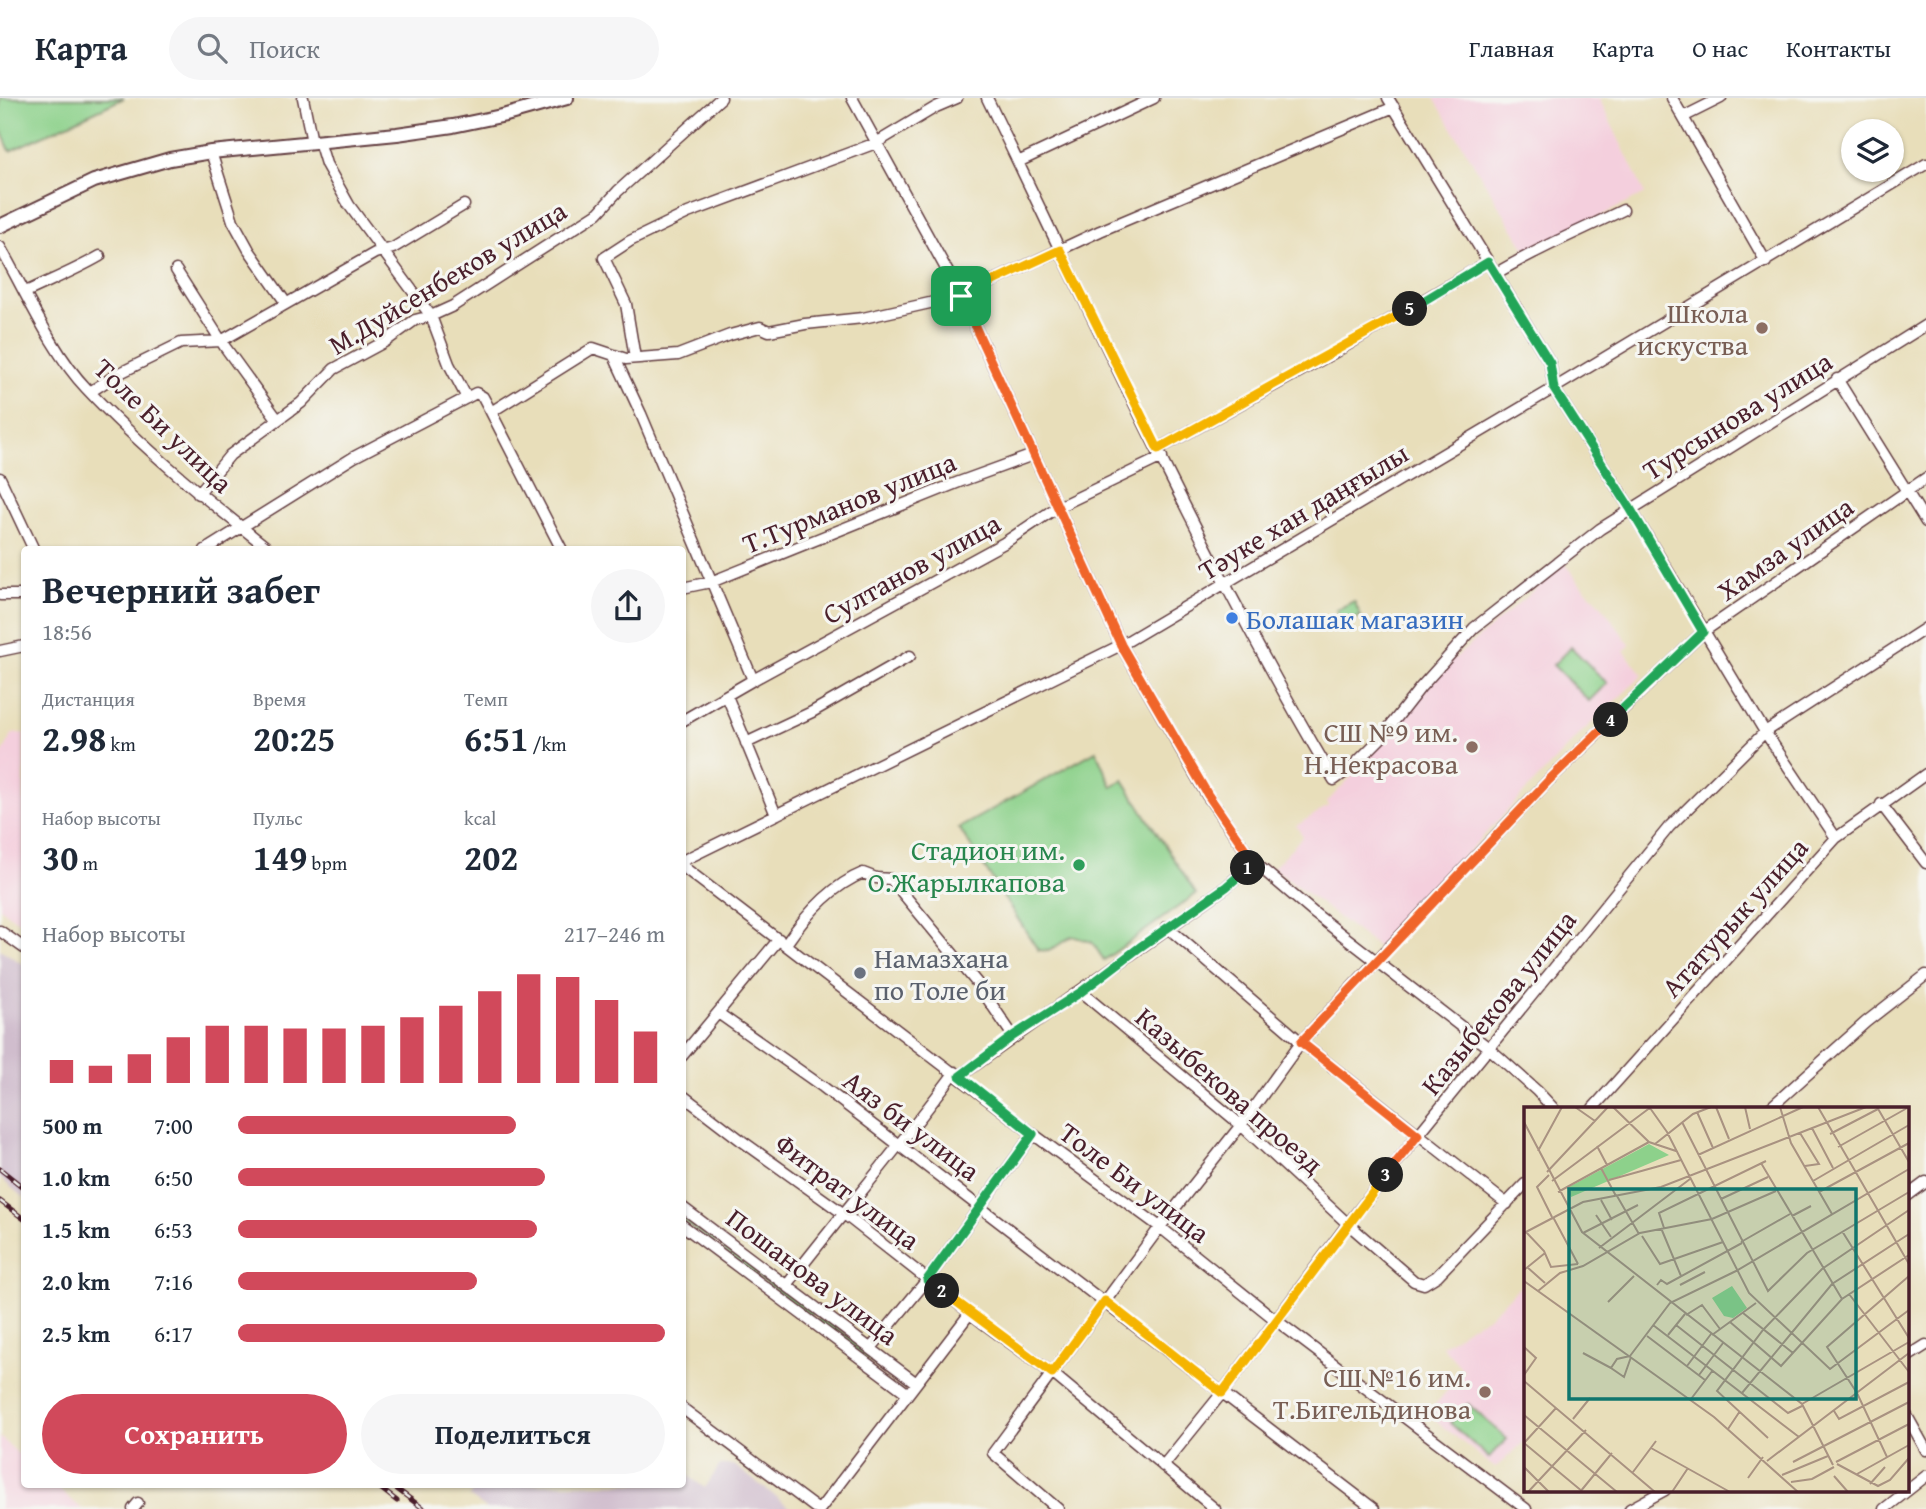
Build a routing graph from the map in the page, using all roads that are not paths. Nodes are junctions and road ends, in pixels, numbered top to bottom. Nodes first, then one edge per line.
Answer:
1 (303, 98) edge
2 (567, 98) edge
3 (721, 98) edge
4 (852, 98) edge
5 (957, 98) edge
6 (987, 98) edge
7 (1154, 98) edge
8 (1672, 98) edge
9 (1721, 98) edge
10 (1391, 102) edge
11 (1683, 117) junction
12 (315, 141) junction
13 (876, 143) junction
14 (211, 152) junction
15 (1018, 162) junction
16 (1926, 164) edge
17 (464, 205) dead end
18 (1623, 210) dead end
19 (0, 226) edge
20 (0, 247) edge
21 (1060, 250) junction
22 (383, 251) junction
23 (100, 256) dead end
24 (1488, 262) junction
25 (1766, 262) junction
26 (176, 270) dead end
27 (1495, 274) junction
28 (26, 292) junction
29 (961, 296) junction
30 (286, 303) junction
31 (431, 316) junction
32 (1926, 325) edge
33 (221, 341) junction
34 (614, 356) junction
35 (635, 358) junction
36 (1837, 379) junction
37 (1554, 389) junction
38 (90, 392) junction
39 (467, 398) junction
40 (491, 412) junction
41 (278, 420) junction
42 (1160, 453) junction
43 (1032, 455) junction
44 (0, 478) edge
45 (1926, 478) edge
46 (1907, 491) junction
47 (198, 494) junction
48 (1056, 508) junction
49 (1630, 508) junction
50 (1926, 522) edge
51 (240, 526) junction
52 (32, 546) edge
53 (211, 546) edge
54 (265, 546) edge
55 (560, 546) edge
56 (711, 582) junction
57 (1226, 583) junction
58 (686, 587) edge
59 (0, 595) edge
60 (21, 595) edge
61 (1926, 628) edge
62 (1703, 632) junction
63 (1121, 645) junction
64 (21, 647) edge
65 (0, 651) edge
66 (910, 656) dead end
67 (753, 680) junction
68 (727, 696) junction
69 (686, 719) edge
70 (1765, 732) junction
71 (746, 743) junction
72 (1926, 774) edge
73 (1881, 804) junction
74 (776, 815) junction
75 (1836, 838) junction
76 (686, 859) edge
77 (1254, 862) junction
78 (1926, 863) edge
79 (686, 869) edge
80 (1167, 927) junction
81 (0, 930) edge
82 (783, 942) junction
83 (21, 946) edge
84 (1377, 960) junction
85 (1926, 975) edge
86 (1081, 992) junction
87 (718, 1013) junction
88 (1013, 1036) junction
89 (1301, 1042) junction
90 (1490, 1049) junction
91 (686, 1051) edge
92 (958, 1074) junction
93 (686, 1098) edge
94 (1552, 1107) edge
95 (1594, 1107) edge
96 (1770, 1107) edge
97 (1241, 1125) junction
98 (1033, 1134) junction
99 (1418, 1135) junction
100 (899, 1147) junction
101 (1926, 1182) edge
102 (1524, 1185) edge
103 (1909, 1195) edge
104 (1507, 1204) junction
105 (981, 1206) junction
106 (686, 1210) edge
107 (844, 1213) junction
108 (1348, 1224) junction
109 (1160, 1227) junction
110 (686, 1228) edge
111 (927, 1280) junction
112 (787, 1286) junction
113 (1105, 1301) junction
114 (970, 1313) junction
115 (1277, 1321) junction
116 (1926, 1345) edge
117 (871, 1348) junction
118 (1909, 1356) edge
119 (1052, 1373) junction
120 (915, 1382) junction
121 (907, 1393) junction
122 (1222, 1393) junction
123 (686, 1411) edge
124 (1909, 1420) edge
125 (1926, 1450) edge
126 (1163, 1466) junction
127 (1926, 1476) edge
128 (1909, 1489) edge
129 (1661, 1492) edge
130 (1906, 1492) edge
131 (819, 1509) edge
132 (1058, 1509) edge
133 (1215, 1509) edge
134 (1374, 1509) edge
135 (1526, 1509) edge
136 (1630, 1509) edge
137 (1884, 1509) edge

1 - 12 street
2 - 12 main road
3 - 31 street, М.Дуйсенбеков улица
4 - 13 street
5 - 13 street
6 - 15 street
7 - 15 street
8 - 11 street
9 - 11 street
10 - 21 street
10 - 24 street
11 - 25 street
12 - 14 main road
12 - 22 street
13 - 29 street
13 - 35 street
14 - 19 main road
14 - 30 street
15 - 21 street
16 - 25 street, Тәуке хан даңғылы
17 - 22 street
18 - 27 street
20 - 28 street, Толе Би улица
21 - 29 street
21 - 42 street
22 - 30 street
22 - 31 street
23 - 28 street
24 - 27 street
24 - 42 street, Султанов улица
25 - 37 street, Тәуке хан даңғылы
26 - 33 street
27 - 37 street
28 - 38 street, Толе Би улица
29 - 35 street
29 - 43 street
30 - 33 street
31 - 39 street
31 - 41 street, М.Дуйсенбеков улица
32 - 36 street, Турсынова улица
33 - 38 street
33 - 41 street
34 - 35 street
34 - 40 street
34 - 56 street
36 - 46 street
36 - 49 street, Турсынова улица
37 - 49 street
37 - 57 street, Тәуке хан даңғылы
38 - 47 street, Толе Би улица
39 - 40 street
39 - 51 street
40 - 55 street
41 - 47 street, М.Дуйсенбеков улица
42 - 48 street, Султанов улица
42 - 57 street
43 - 48 street
43 - 56 street, Т.Турманов улица
44 - 52 street
45 - 46 street, Хамза улица
46 - 50 street
46 - 62 street, Хамза улица
47 - 51 street, Толе Би улица
48 - 63 street
48 - 67 street, Султанов улица
49 - 57 street, Турсынова улица
49 - 62 street
51 - 53 street
51 - 54 street, Толе Би улица
56 - 58 street, Т.Турманов улица
56 - 67 street
57 - 63 street, Тәуке хан даңғылы
59 - 60 street
61 - 70 street, Казыбекова улица
62 - 70 street
62 - 84 street, Хамза улица
63 - 74 street, Тәуке хан даңғылы
63 - 77 street
64 - 65 street
66 - 71 street
67 - 68 street, Султанов улица
68 - 69 street, Султанов улица
68 - 71 street
70 - 75 street
70 - 90 street, Казыбекова улица
71 - 74 street
72 - 73 street, Ататурык улица
73 - 75 street, Ататурык улица
73 - 78 street
74 - 76 street, Тәуке хан даңғылы
75 - 95 street, Ататурык улица
77 - 80 street
77 - 84 street
79 - 82 street, Толе Би улица
80 - 86 street
80 - 89 street
81 - 83 street
82 - 87 street
82 - 88 street
82 - 92 street, Толе Би улица
84 - 89 street, Хамза улица
84 - 90 street
85 - 96 street
86 - 88 street
86 - 97 street, Казыбекова проезд
87 - 91 street
87 - 100 street, Аяз би улица
88 - 92 street
89 - 97 street, Хамза улица
89 - 99 street
90 - 94 street
90 - 99 street, Казыбекова улица
92 - 98 street, Толе Би улица
92 - 100 street
93 - 107 street, Фитрат улица
97 - 108 street, Казыбекова проезд
97 - 109 street, Хамза улица
98 - 105 street
98 - 109 street, Толе Би улица
99 - 104 street
99 - 108 street, Казыбекова улица
100 - 105 street, Аяз би улица
100 - 107 street
101 - 103 street
102 - 104 street
104 - 108 street
105 - 111 street
105 - 113 street, Аяз би улица
106 - 112 street, Пошанова улица
107 - 111 street, Фитрат улица
107 - 112 street
108 - 115 street, Казыбекова улица
109 - 113 street, Хамза улица
109 - 115 street, Толе Би улица
110 - 121 street, Пошанова улица
111 - 114 street, Фитрат улица
111 - 117 street
112 - 117 street, Пошанова улица
113 - 119 street, Хамза улица
113 - 122 street, Аяз би улица
114 - 119 street, Фитрат улица
114 - 120 street
115 - 122 street, Казыбекова улица
115 - 135 street, Толе Би улица
116 - 118 street
117 - 120 street, Пошанова улица
119 - 126 street, Фитрат улица
119 - 132 street, Хамза улица
120 - 121 street
121 - 131 street
122 - 126 street, Казыбекова улица
122 - 134 street, Аяз би улица
123 - 131 street
124 - 125 street
126 - 133 street, Фитрат улица
127 - 128 street
129 - 136 street
130 - 137 street

